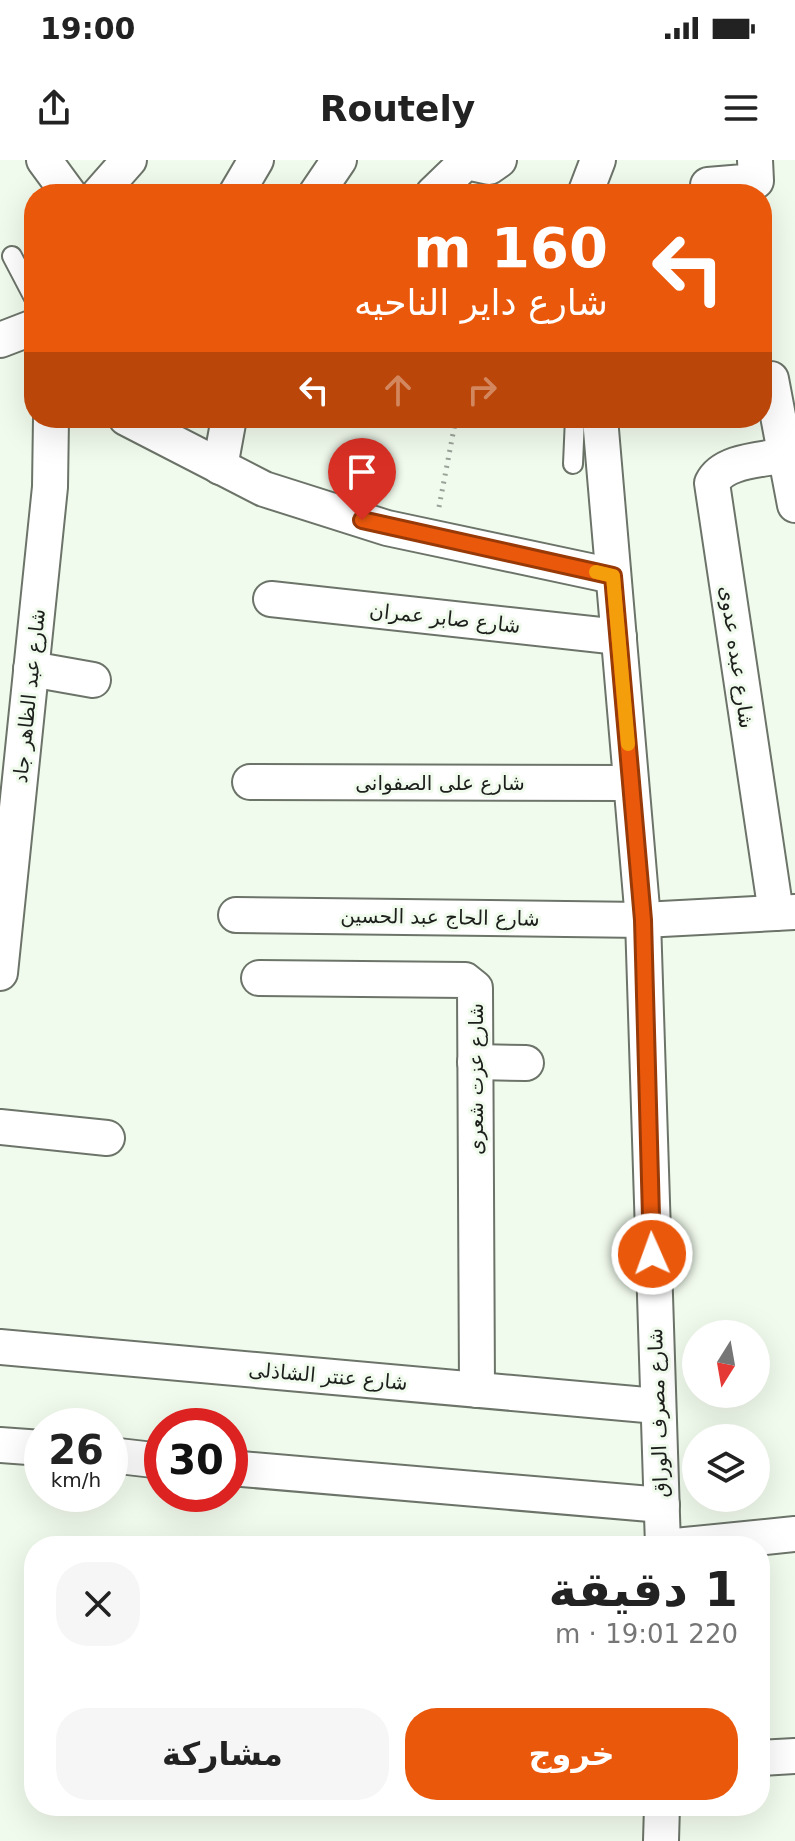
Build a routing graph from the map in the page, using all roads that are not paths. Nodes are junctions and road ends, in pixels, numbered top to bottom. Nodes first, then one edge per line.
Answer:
1 (44, 160) edge
2 (129, 160) edge
3 (256, 160) edge
4 (339, 160) edge
5 (598, 160) edge
6 (755, 160) edge
7 (477, 161) edge
8 (707, 180) edge
9 (62, 184) edge
10 (108, 184) edge
11 (242, 184) edge
12 (323, 184) edge
13 (446, 184) edge
14 (589, 184) edge
15 (12, 256) dead end
16 (24, 279) edge
17 (24, 331) edge
18 (0, 340) edge
19 (776, 376) edge
20 (51, 428) edge
21 (148, 428) edge
22 (227, 428) edge
23 (575, 428) edge
24 (601, 428) edge
25 (786, 455) junction
26 (573, 464) dead end
27 (220, 467) junction
28 (795, 505) edge
29 (613, 576) junction
30 (271, 599) dead end
31 (619, 637) junction
32 (31, 669) junction
33 (93, 680) dead end
34 (250, 782) dead end
35 (631, 783) junction
36 (786, 913) edge
37 (236, 915) dead end
38 (643, 920) junction
39 (0, 973) edge
40 (259, 978) dead end
41 (475, 1062) junction
42 (526, 1063) dead end
43 (0, 1127) edge
44 (107, 1138) dead end
45 (0, 1347) edge
46 (477, 1390) junction
47 (657, 1406) junction
48 (0, 1445) edge
49 (24, 1447) edge
50 (248, 1470) edge
51 (662, 1505) junction
52 (795, 1534) edge
53 (663, 1536) edge
54 (770, 1536) edge
55 (795, 1756) edge
56 (770, 1757) edge
57 (662, 1816) edge
58 (661, 1841) edge

1 - 9 street
2 - 10 street
3 - 11 street
4 - 12 street
5 - 14 street
6 - 8 street
7 - 13 street
15 - 16 lane
17 - 18 street
19 - 25 street
20 - 32 street, شارع عبد الظاهر جاد
21 - 27 street
22 - 27 street
23 - 26 lane
24 - 29 street, شارع مصرف الوراق
25 - 28 street
25 - 36 street, شارع عبده عدوى
27 - 29 street
29 - 31 street, شارع مصرف الوراق
30 - 31 street, شارع صابر عمران
31 - 35 street, شارع مصرف الوراق
32 - 33 street
32 - 39 street, شارع عبد الظاهر جاد
34 - 35 street, شارع على الصفوانى
35 - 38 street, شارع مصرف الوراق
36 - 38 street, شارع الحاج عبد الحسين
37 - 38 street, شارع الحاج عبد الحسين
38 - 47 street, شارع مصرف الوراق
40 - 41 street, شارع عزت شعرى
41 - 42 street
41 - 46 street, شارع عزت شعرى
43 - 44 street
45 - 46 street, شارع عنتر الشاذلى
46 - 47 street, شارع عنتر الشاذلى
47 - 51 street, شارع مصرف الوراق
48 - 49 street
50 - 51 street
51 - 53 street, شارع مصرف الوراق
52 - 54 street
55 - 56 street
57 - 58 street

